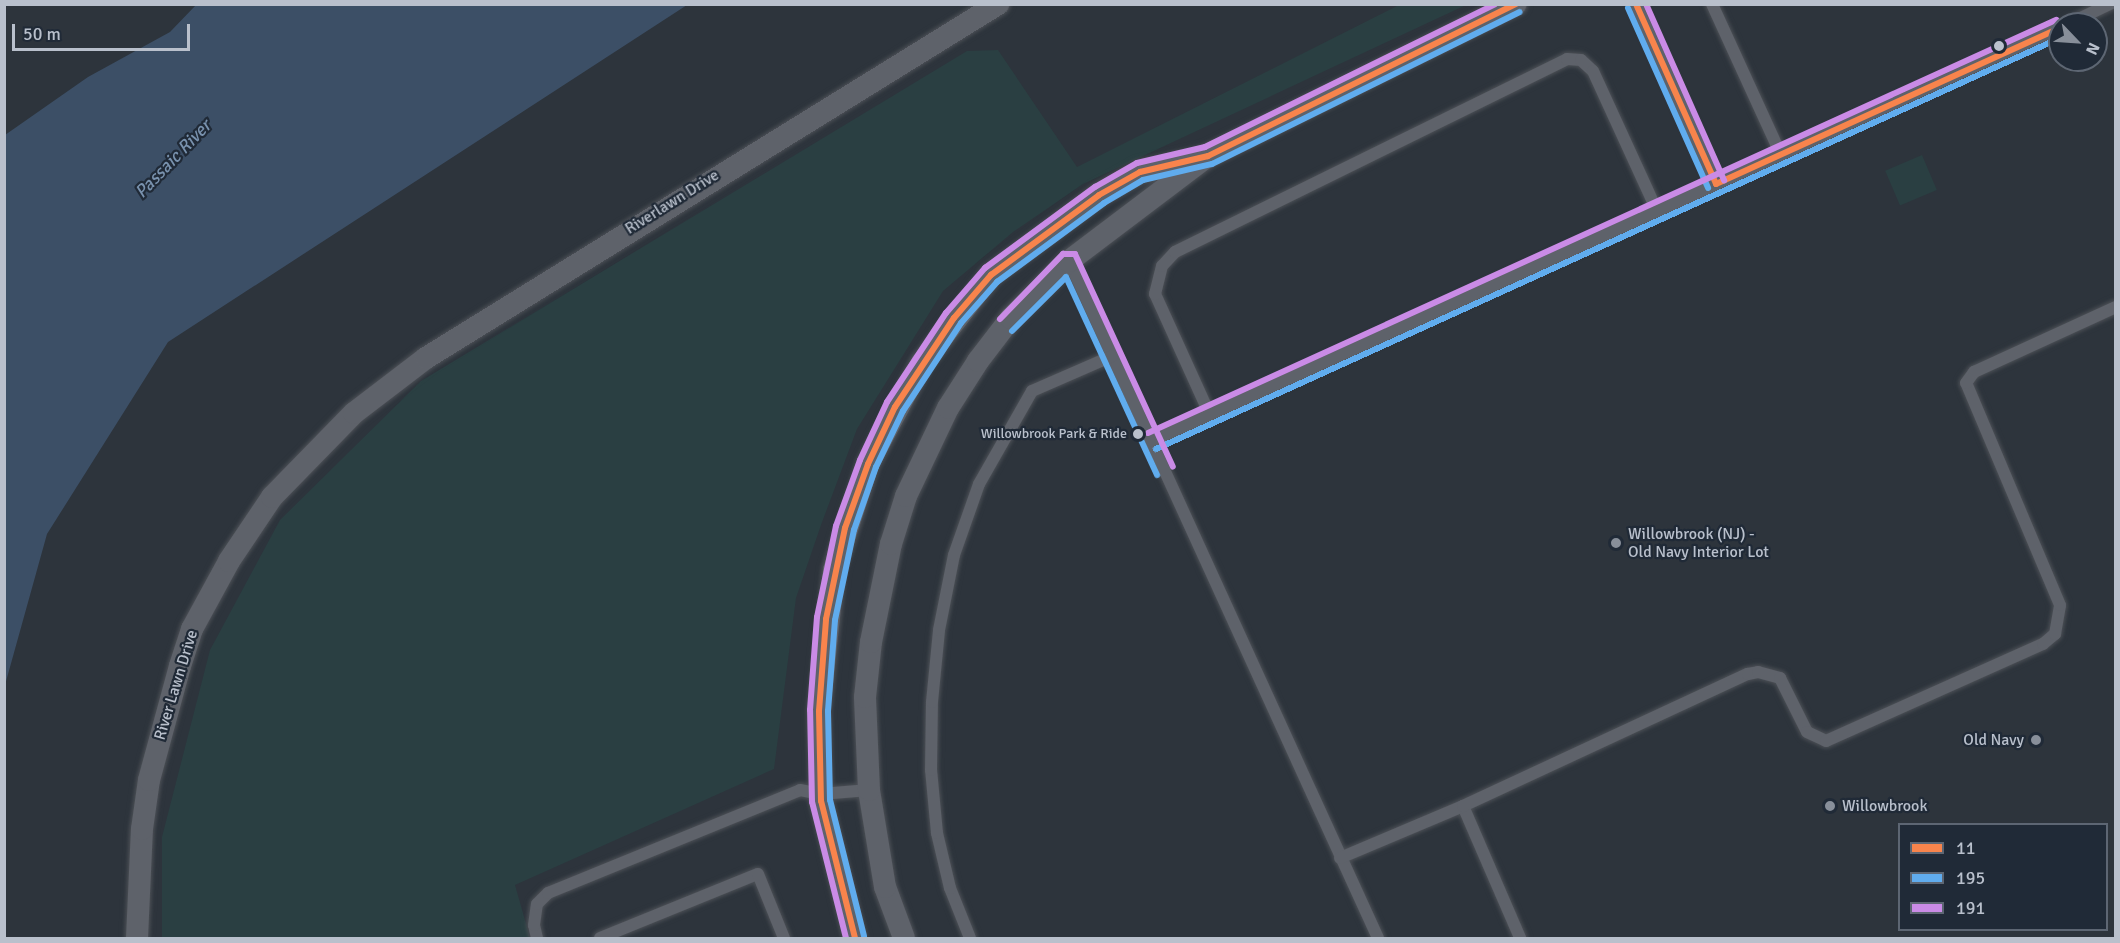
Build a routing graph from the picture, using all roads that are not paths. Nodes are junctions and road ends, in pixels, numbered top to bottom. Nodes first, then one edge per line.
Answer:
1 (998, 4) edge
2 (1516, 4) edge
3 (1636, 4) edge
4 (1712, 4) edge
5 (2110, 4) edge
6 (2093, 12) edge
7 (2048, 33) edge
8 (1781, 155) junction
9 (1208, 156) junction
10 (1716, 184) junction
11 (1657, 211) junction
12 (1069, 261) junction
13 (2115, 306) edge
14 (1112, 356) junction
15 (354, 413) joint
16 (1210, 415) junction
17 (1152, 441) junction
18 (869, 790) junction
19 (821, 794) junction
20 (1463, 806) junction
21 (1340, 858) junction
22 (137, 939) edge
23 (537, 939) edge
24 (600, 939) edge
25 (784, 939) edge
26 (855, 939) edge
27 (904, 939) edge
28 (970, 939) edge
29 (1378, 939) edge
30 (1520, 939) edge

1 - 15 street, Riverlawn Drive
2 - 9 street
3 - 10 lane
4 - 8 lane
5 - 6 lane
7 - 8 lane
8 - 10 lane
9 - 12 street
9 - 19 street
10 - 11 lane
11 - 16 lane
11 - 16 lane
12 - 14 lane
12 - 18 street
13 - 20 lane
14 - 17 lane
14 - 28 lane
15 - 22 street, River Lawn Drive
16 - 17 lane
17 - 21 lane
18 - 19 lane
18 - 27 street
19 - 23 lane
19 - 26 street
20 - 21 lane
20 - 30 lane
21 - 29 lane
24 - 25 lane

